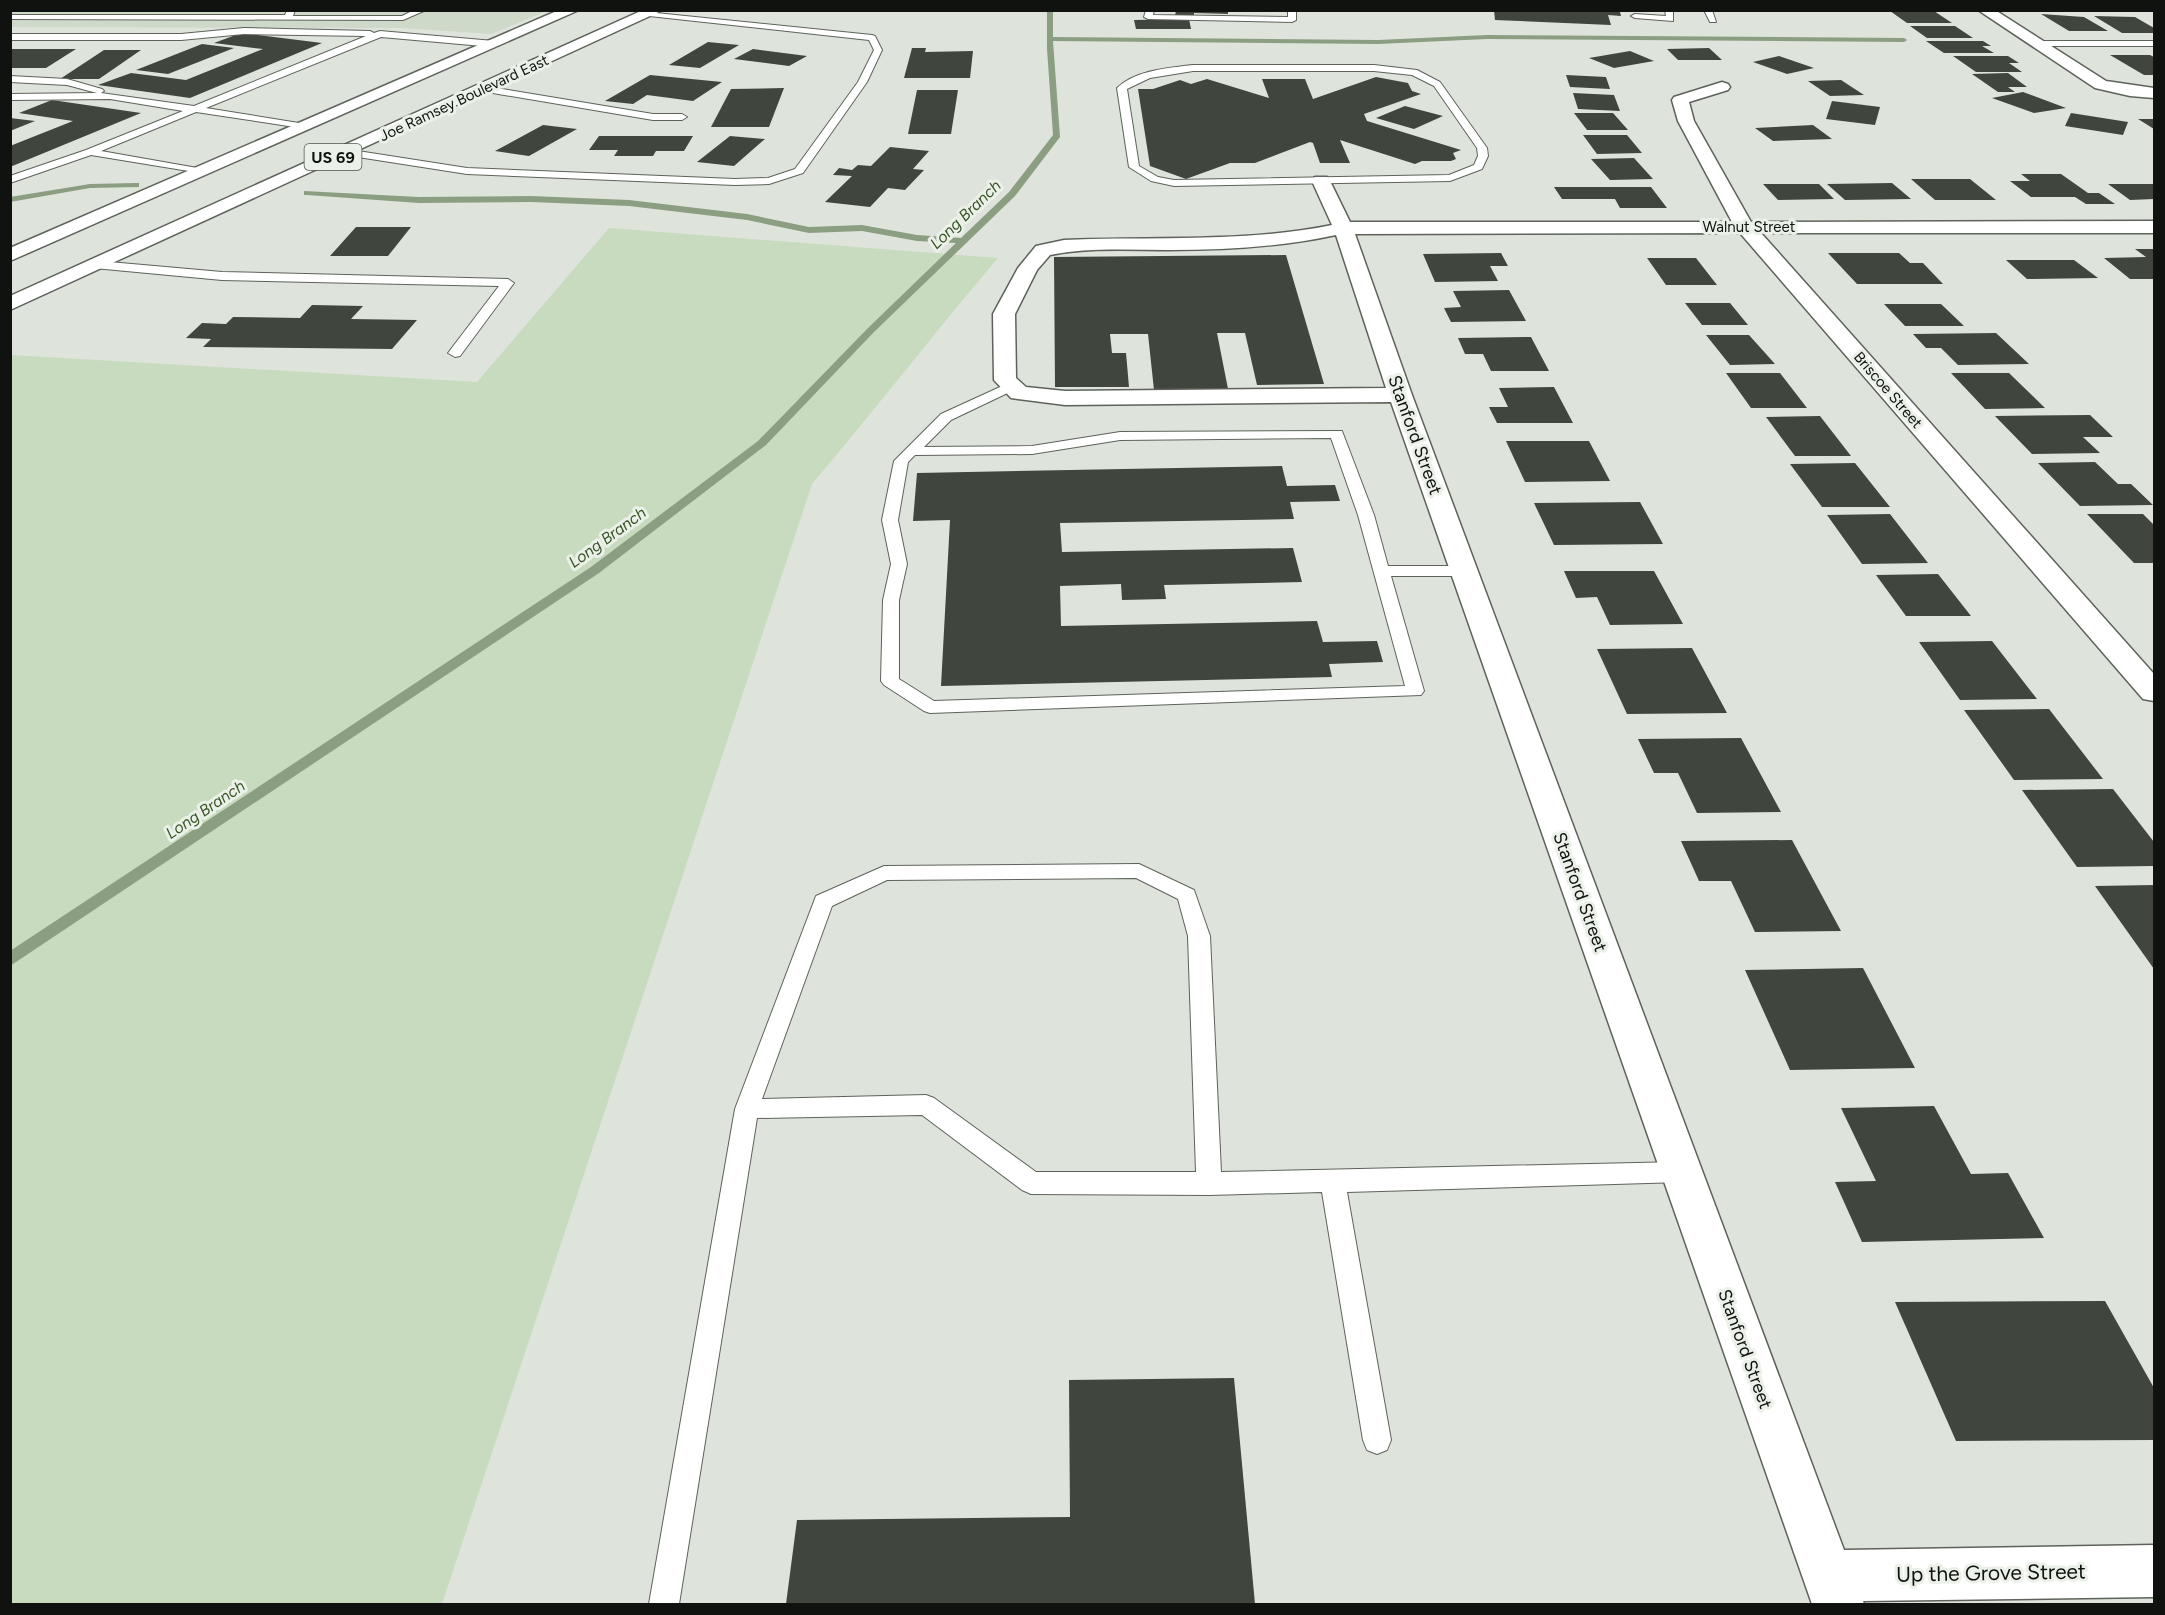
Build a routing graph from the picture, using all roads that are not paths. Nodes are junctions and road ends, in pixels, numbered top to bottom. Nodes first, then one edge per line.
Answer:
1 (422, 10) edge
2 (572, 10) edge
3 (620, 10) edge
4 (1150, 10) edge
5 (1292, 10) edge
6 (1669, 10) edge
7 (1708, 10) edge
8 (1985, 10) edge
9 (653, 12) edge
10 (290, 14) edge
11 (1635, 16) dead end
12 (10, 17) edge
13 (1713, 20) dead end
14 (380, 34) junction
15 (10, 37) edge
16 (2037, 44) junction
17 (2154, 44) edge
18 (494, 45) junction
19 (10, 79) edge
20 (1722, 87) dead end
21 (484, 89) junction
22 (2154, 93) edge
23 (110, 96) junction
24 (10, 97) edge
25 (194, 109) junction
26 (682, 117) dead end
27 (305, 127) junction
28 (90, 152) junction
29 (345, 152) junction
30 (202, 172) junction
31 (10, 180) edge
32 (1321, 181) junction
33 (1744, 226) junction
34 (2154, 227) edge
35 (1343, 228) junction
36 (10, 255) edge
37 (98, 264) junction
38 (10, 304) edge
39 (455, 353) dead end
40 (1011, 386) junction
41 (1400, 395) junction
42 (912, 451) junction
43 (1382, 571) junction
44 (1464, 571) junction
45 (2154, 692) edge
46 (747, 1109) junction
47 (1681, 1172) junction
48 (1333, 1182) junction
49 (1209, 1184) junction
50 (1377, 1440) dead end
51 (2154, 1570) edge
52 (1832, 1590) edge
53 (664, 1605) edge

1 - 10 lane
2 - 18 main road, Joe Ramsey Boulevard East / US 69
3 - 9 main road
4 - 5 lane
6 - 11 lane
7 - 13 lane
8 - 16 main road
9 - 21 main road, Joe Ramsey Boulevard East / US 69
9 - 29 lane
10 - 12 lane
14 - 15 lane
14 - 18 lane
14 - 25 lane
16 - 17 lane
16 - 22 main road
18 - 27 main road, Joe Ramsey Boulevard East / US 69
19 - 23 lane
20 - 33 main road, Briscoe Street
21 - 26 lane
21 - 29 main road, Joe Ramsey Boulevard East / US 69
23 - 24 lane
23 - 25 lane
25 - 27 lane
25 - 28 lane
27 - 30 main road, Joe Ramsey Boulevard East / US 69
28 - 30 lane
28 - 31 lane
29 - 37 main road, Joe Ramsey Boulevard East / US 69
30 - 36 main road, Joe Ramsey Boulevard East / US 69
32 - 32 lane
32 - 35 main road, Stanford Street
33 - 34 main road, Walnut Street
33 - 35 main road, Walnut Street
33 - 45 main road, Briscoe Street
35 - 40 main road, Walnut Street
35 - 41 main road, Stanford Street
37 - 38 main road, Joe Ramsey Boulevard East / US 69
37 - 39 lane
40 - 41 main road
40 - 42 lane
41 - 44 main road, Stanford Street
42 - 43 lane
42 - 43 lane
43 - 44 lane
44 - 47 main road, Stanford Street
46 - 49 lane
46 - 49 lane
46 - 53 lane
47 - 48 lane
47 - 52 main road, Stanford Street
48 - 49 lane
48 - 50 lane
51 - 52 main road, Up the Grove Street

